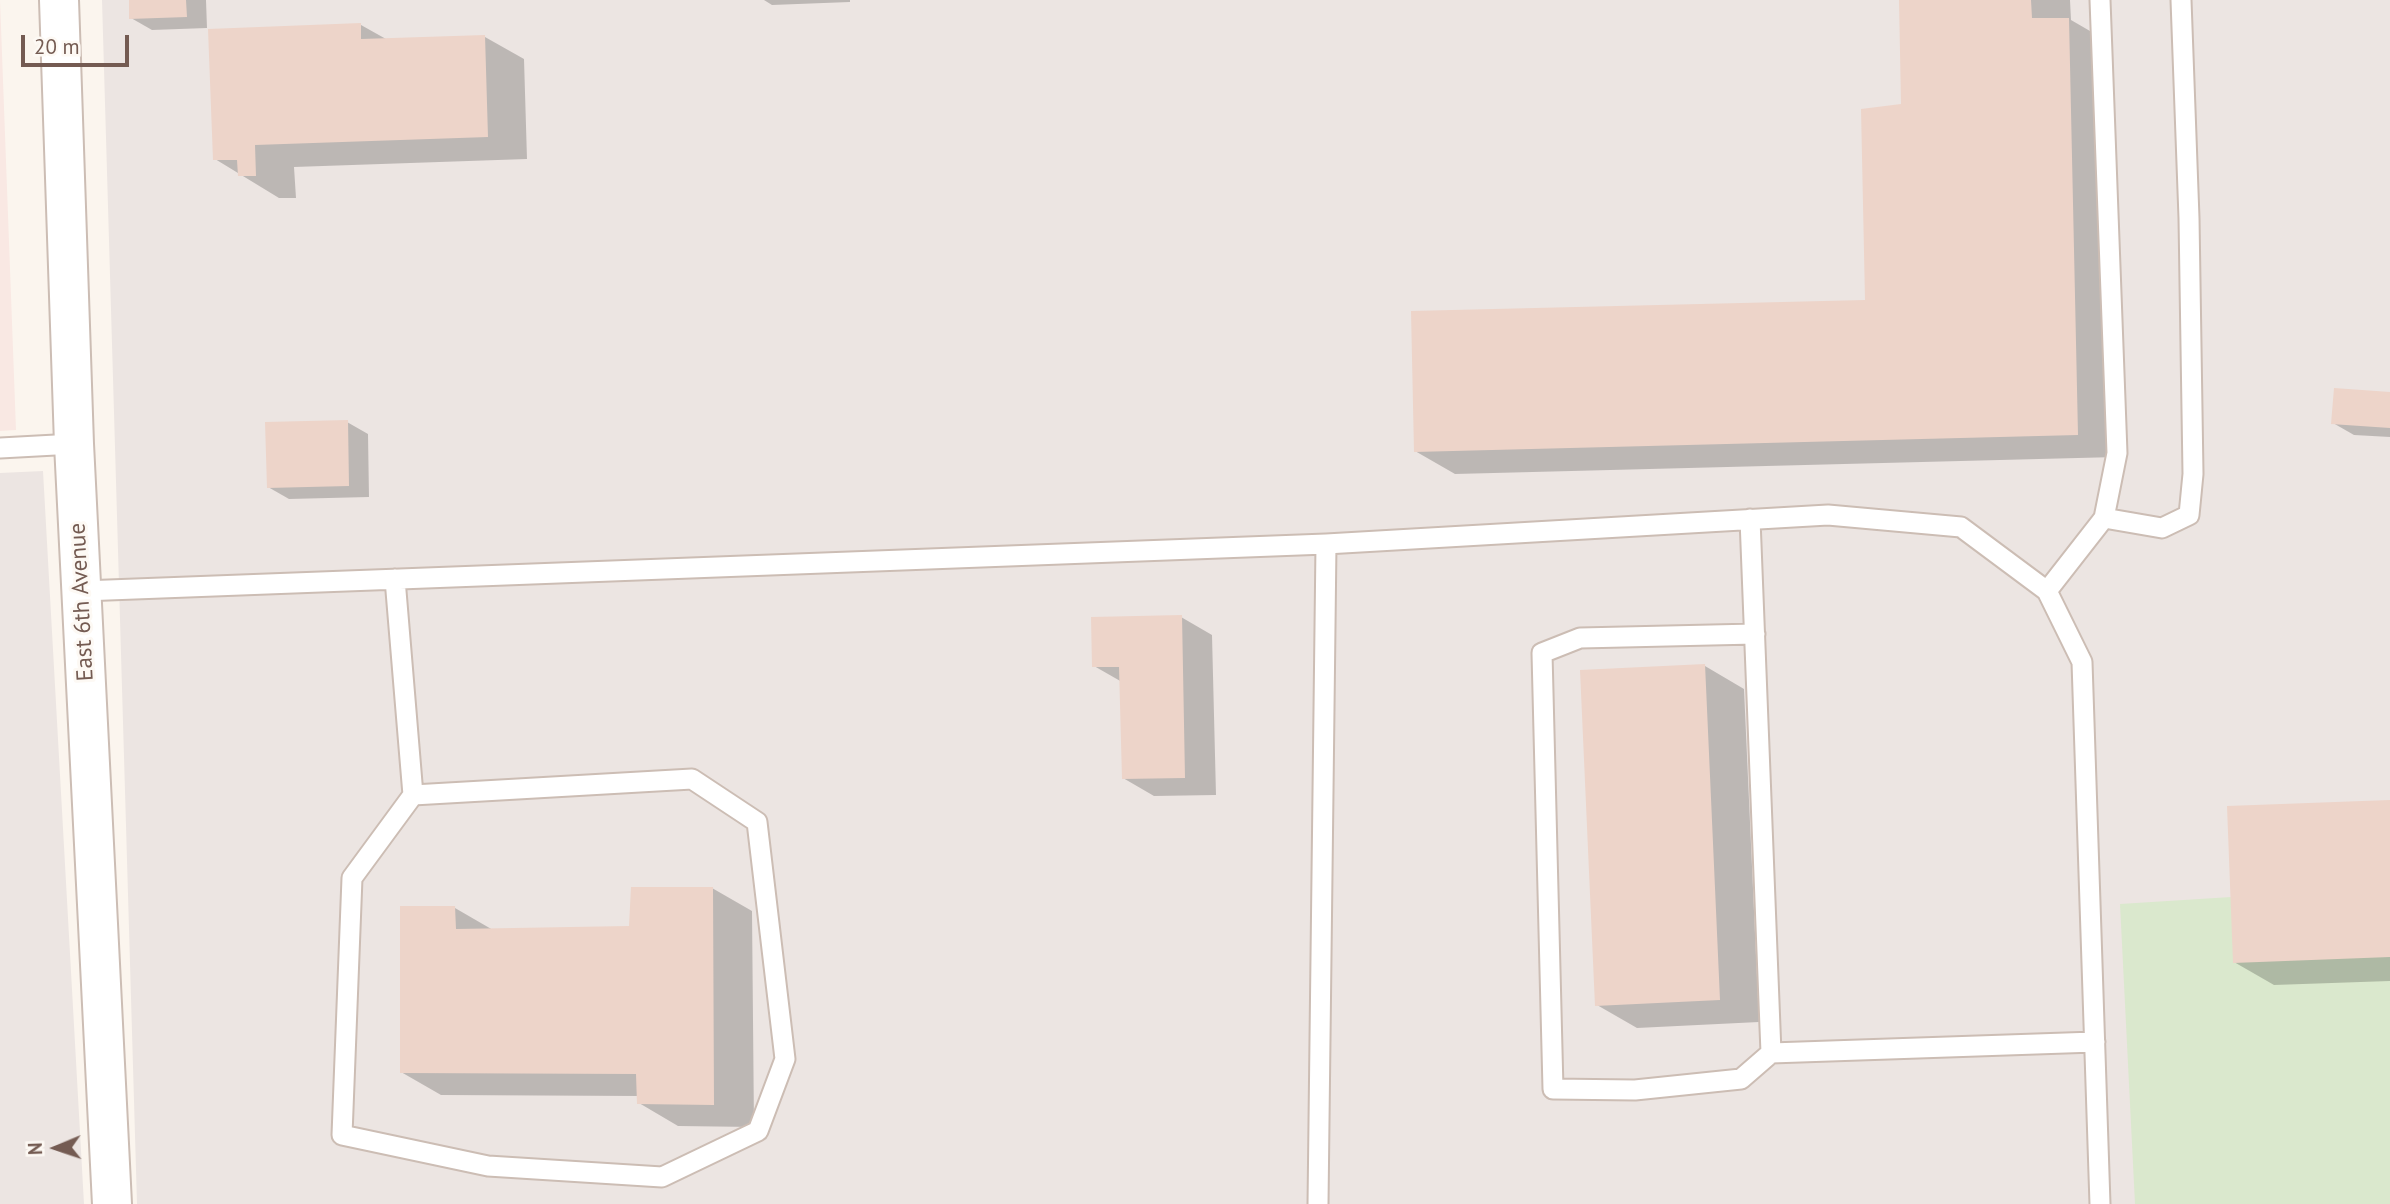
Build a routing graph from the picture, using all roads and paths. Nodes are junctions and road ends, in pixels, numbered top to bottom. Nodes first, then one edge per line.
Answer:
1 (59, 0) edge
2 (2100, 0) edge
3 (2181, 0) edge
4 (74, 444) junction
5 (0, 448) edge
6 (2104, 518) junction
7 (1750, 519) junction
8 (1326, 544) junction
9 (394, 579) junction
10 (82, 591) junction
11 (2047, 591) junction
12 (1755, 634) junction
13 (413, 795) junction
14 (2095, 1042) junction
15 (1771, 1053) junction
16 (112, 1204) edge
17 (1318, 1204) edge
18 (2100, 1204) edge

1 - 4 street, East 6th Avenue
2 - 6 lane
3 - 6 lane
4 - 5 lane
4 - 10 street, East 6th Avenue
6 - 11 lane
7 - 8 lane
7 - 11 lane
7 - 12 lane
8 - 9 lane
8 - 17 lane
9 - 10 lane
9 - 13 lane
10 - 16 street, East 6th Avenue
11 - 14 lane
12 - 15 lane
12 - 15 lane
13 - 13 lane
14 - 15 lane
14 - 18 lane

